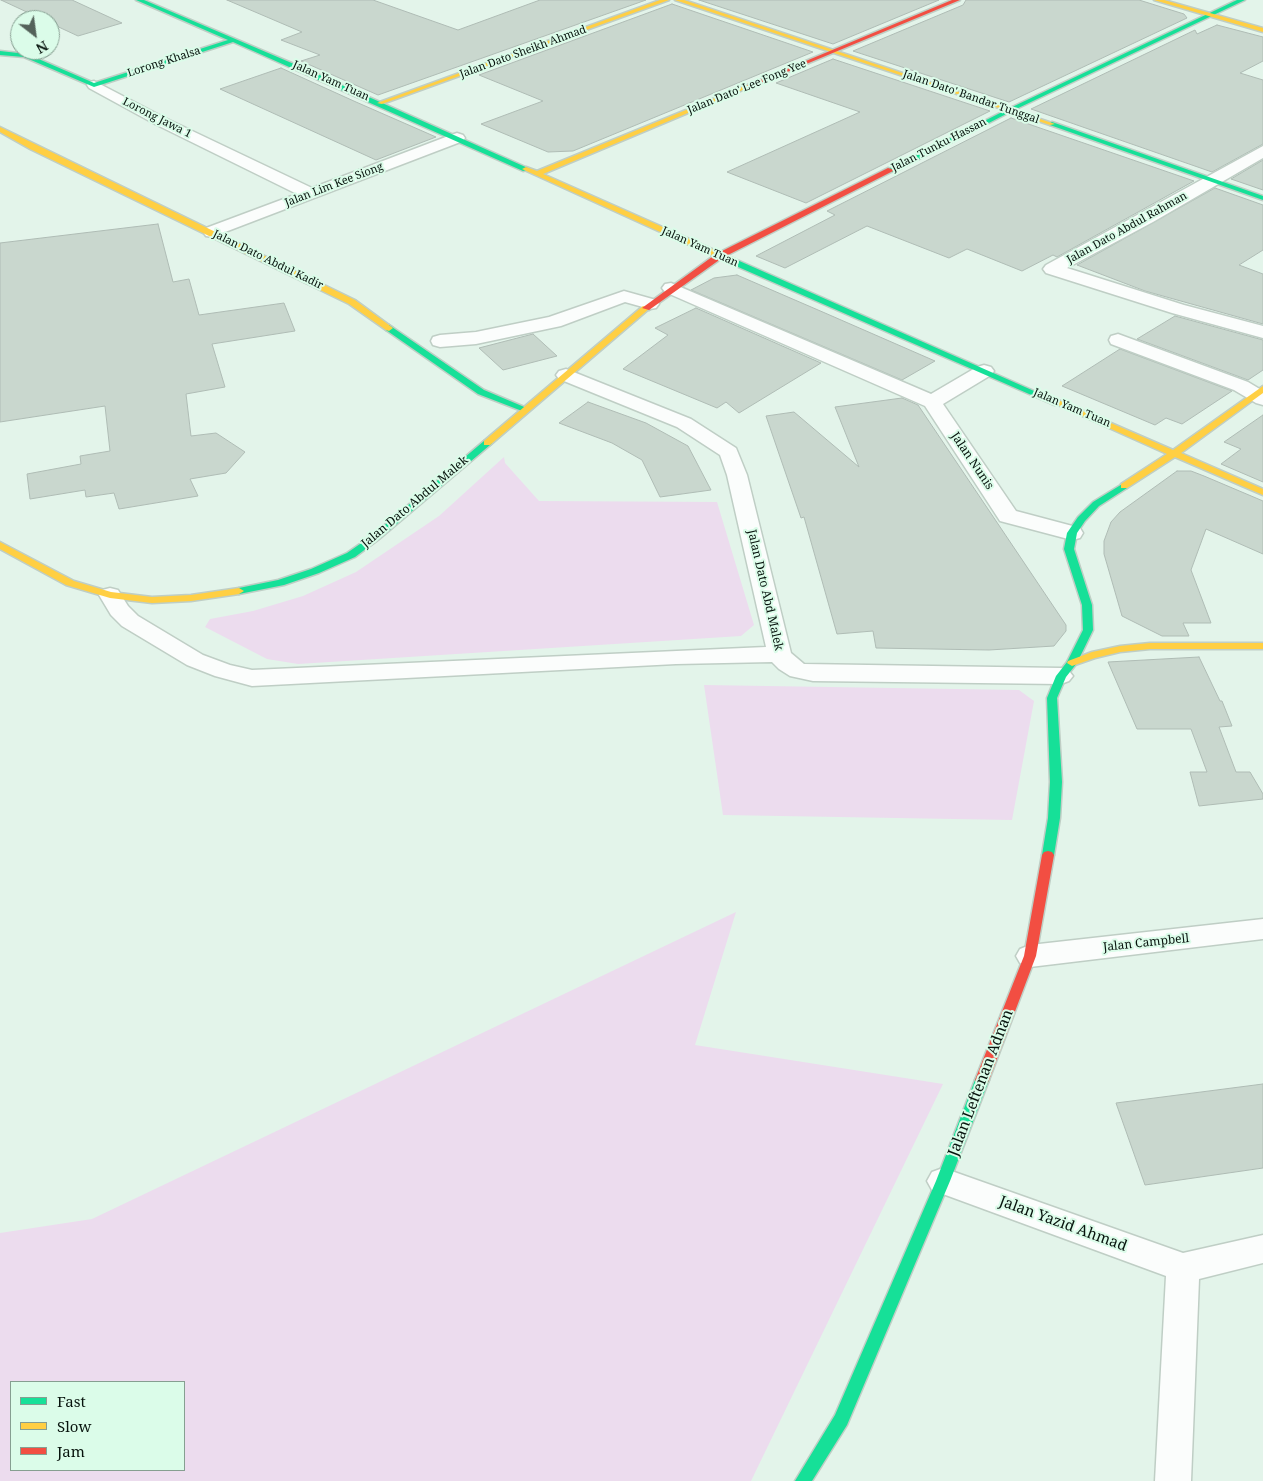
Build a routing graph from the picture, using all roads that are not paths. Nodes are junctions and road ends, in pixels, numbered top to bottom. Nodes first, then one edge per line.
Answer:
1 (138, 0) edge
2 (666, 0) edge
3 (678, 0) edge
4 (957, 0) edge
5 (1156, 0) edge
6 (1185, 0) edge
7 (1242, 0) edge
8 (1216, 13) junction
9 (1263, 22) edge
10 (1263, 30) edge
11 (234, 40) junction
12 (833, 51) junction
13 (0, 53) edge
14 (94, 85) junction
15 (380, 103) junction
16 (1010, 110) junction
17 (0, 129) edge
18 (457, 138) junction
19 (1263, 151) edge
20 (537, 174) junction
21 (1211, 180) junction
22 (311, 194) junction
23 (1263, 198) edge
24 (212, 232) junction
25 (720, 256) junction
26 (671, 288) junction
27 (650, 304) junction
28 (1263, 332) edge
29 (1118, 340) dead end
30 (440, 341) dead end
31 (984, 370) junction
32 (566, 374) junction
33 (1260, 394) edge
34 (932, 402) junction
35 (525, 409) junction
36 (1175, 453) junction
37 (1263, 492) edge
38 (1072, 533) junction
39 (0, 545) edge
40 (110, 595) junction
41 (1263, 646) edge
42 (779, 654) junction
43 (1066, 669) junction
44 (1263, 929) edge
45 (1030, 956) junction
46 (943, 1181) junction
47 (1263, 1249) edge
48 (1183, 1268) junction
49 (803, 1481) edge
50 (1173, 1481) edge

1 - 11 main road, Jalan Yam Tuan
2 - 15 main road, Jalan Dato Sheikh Ahmad
3 - 12 main road, Jalan Dato' Bandar Tunggal
4 - 12 main road, Jalan Dato' Lee Fong Yee
5 - 8 main road
6 - 8 main road
7 - 8 main road, Jalan Tunku Hassan
8 - 9 main road
8 - 10 main road
8 - 16 main road, Jalan Tunku Hassan
11 - 14 main road, Lorong Khalsa
11 - 15 main road, Jalan Yam Tuan
12 - 16 main road, Jalan Dato' Bandar Tunggal
12 - 20 main road, Jalan Dato' Lee Fong Yee
13 - 14 main road, Lorong Jawa 1
14 - 22 street, Lorong Jawa 1
15 - 18 main road, Jalan Yam Tuan
16 - 21 main road, Jalan Dato' Bandar Tunggal
16 - 25 main road, Jalan Tunku Hassan
17 - 24 main road, Jalan Dato Abdul Kadir
18 - 20 main road, Jalan Yam Tuan
18 - 22 street, Jalan Lim Kee Siong
19 - 21 street, Jalan Dato Abdul Rahman
20 - 25 main road, Jalan Yam Tuan
21 - 23 main road, Jalan Dato' Bandar Tunggal
21 - 28 street, Jalan Dato Abdul Rahman
22 - 24 street, Jalan Lim Kee Siong
24 - 35 main road, Jalan Dato Abdul Kadir
25 - 26 main road, Jalan Dato Abdul Malek
25 - 31 main road, Jalan Yam Tuan
26 - 27 main road, Jalan Dato Abdul Malek
26 - 34 street
27 - 30 street
27 - 32 main road, Jalan Dato Abdul Malek
29 - 33 street
31 - 34 street
31 - 36 main road, Jalan Yam Tuan
32 - 35 main road, Jalan Dato Abdul Malek
32 - 42 street, Jalan Dato Abd Malek
33 - 36 main road
34 - 38 street, Jalan Nunis
35 - 40 main road, Jalan Dato Abdul Malek
36 - 37 main road, Jalan Yam Tuan
36 - 38 main road
38 - 43 main road, Jalan Leftenan Adnan
39 - 40 main road, Jalan Dato Abdul Malek
40 - 42 street
41 - 43 main road
42 - 43 street, Jalan Dato Abd Malek
43 - 45 main road, Jalan Leftenan Adnan
44 - 45 street, Jalan Campbell
45 - 46 main road, Jalan Leftenan Adnan
46 - 48 street, Jalan Yazid Ahmad
46 - 49 main road, Jalan Leftenan Adnan
47 - 48 street
48 - 50 street

